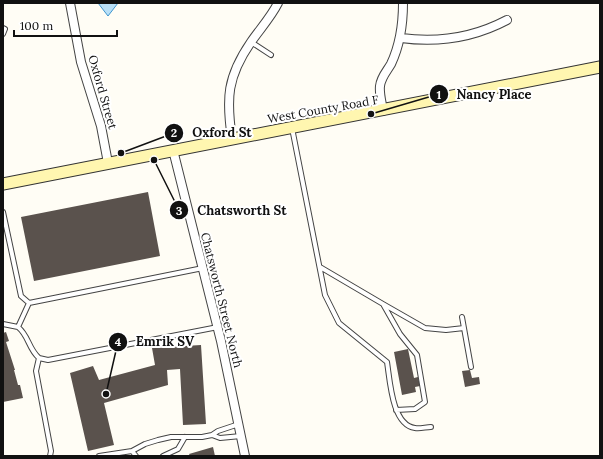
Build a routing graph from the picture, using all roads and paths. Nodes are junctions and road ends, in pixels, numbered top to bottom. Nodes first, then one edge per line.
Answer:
1 (70, 3) edge
2 (278, 3) edge
3 (403, 3) edge
4 (507, 20) dead end
5 (3, 28) edge
6 (3, 34) edge
7 (400, 38) junction
8 (251, 42) junction
9 (271, 55) dead end
10 (600, 67) edge
11 (383, 111) junction
12 (292, 128) junction
13 (232, 139) junction
14 (173, 150) junction
15 (108, 163) junction
16 (3, 184) edge
17 (3, 212) edge
18 (320, 267) junction
19 (203, 268) junction
20 (29, 303) junction
21 (383, 304) junction
22 (462, 317) dead end
23 (3, 324) edge
24 (18, 327) junction
25 (218, 327) junction
26 (464, 328) junction
27 (39, 358) junction
28 (471, 367) dead end
29 (396, 410) junction
30 (239, 424) junction
31 (431, 427) dead end
32 (212, 435) junction
33 (241, 436) junction
34 (185, 437) junction
35 (132, 451) junction
36 (50, 456) edge
37 (99, 456) edge
38 (136, 456) edge
39 (163, 456) edge
40 (245, 456) edge

1 - 15 street, Oxford Street
2 - 8 street
3 - 7 street
4 - 7 street
5 - 6 lane
7 - 11 street
8 - 9 lane
8 - 13 street
10 - 11 street, West County Road F
11 - 12 street, West County Road F
12 - 13 street, West County Road F
12 - 18 lane
13 - 14 street, West County Road F
14 - 15 street, West County Road F
14 - 19 street, Chatsworth Street North
15 - 16 street, West County Road F
17 - 20 lane
18 - 21 lane
18 - 29 lane
19 - 20 lane
19 - 25 street, Chatsworth Street North
20 - 24 lane
21 - 26 lane
21 - 29 lane
22 - 26 lane
23 - 24 lane
24 - 27 lane
25 - 27 lane
25 - 30 street, Chatsworth Street North
26 - 28 lane
27 - 36 lane
29 - 31 lane
30 - 32 lane
30 - 33 street, Chatsworth Street North
32 - 33 lane
32 - 34 lane
33 - 40 street, Chatsworth Street North
34 - 35 lane
34 - 39 lane
35 - 37 lane
35 - 38 lane

